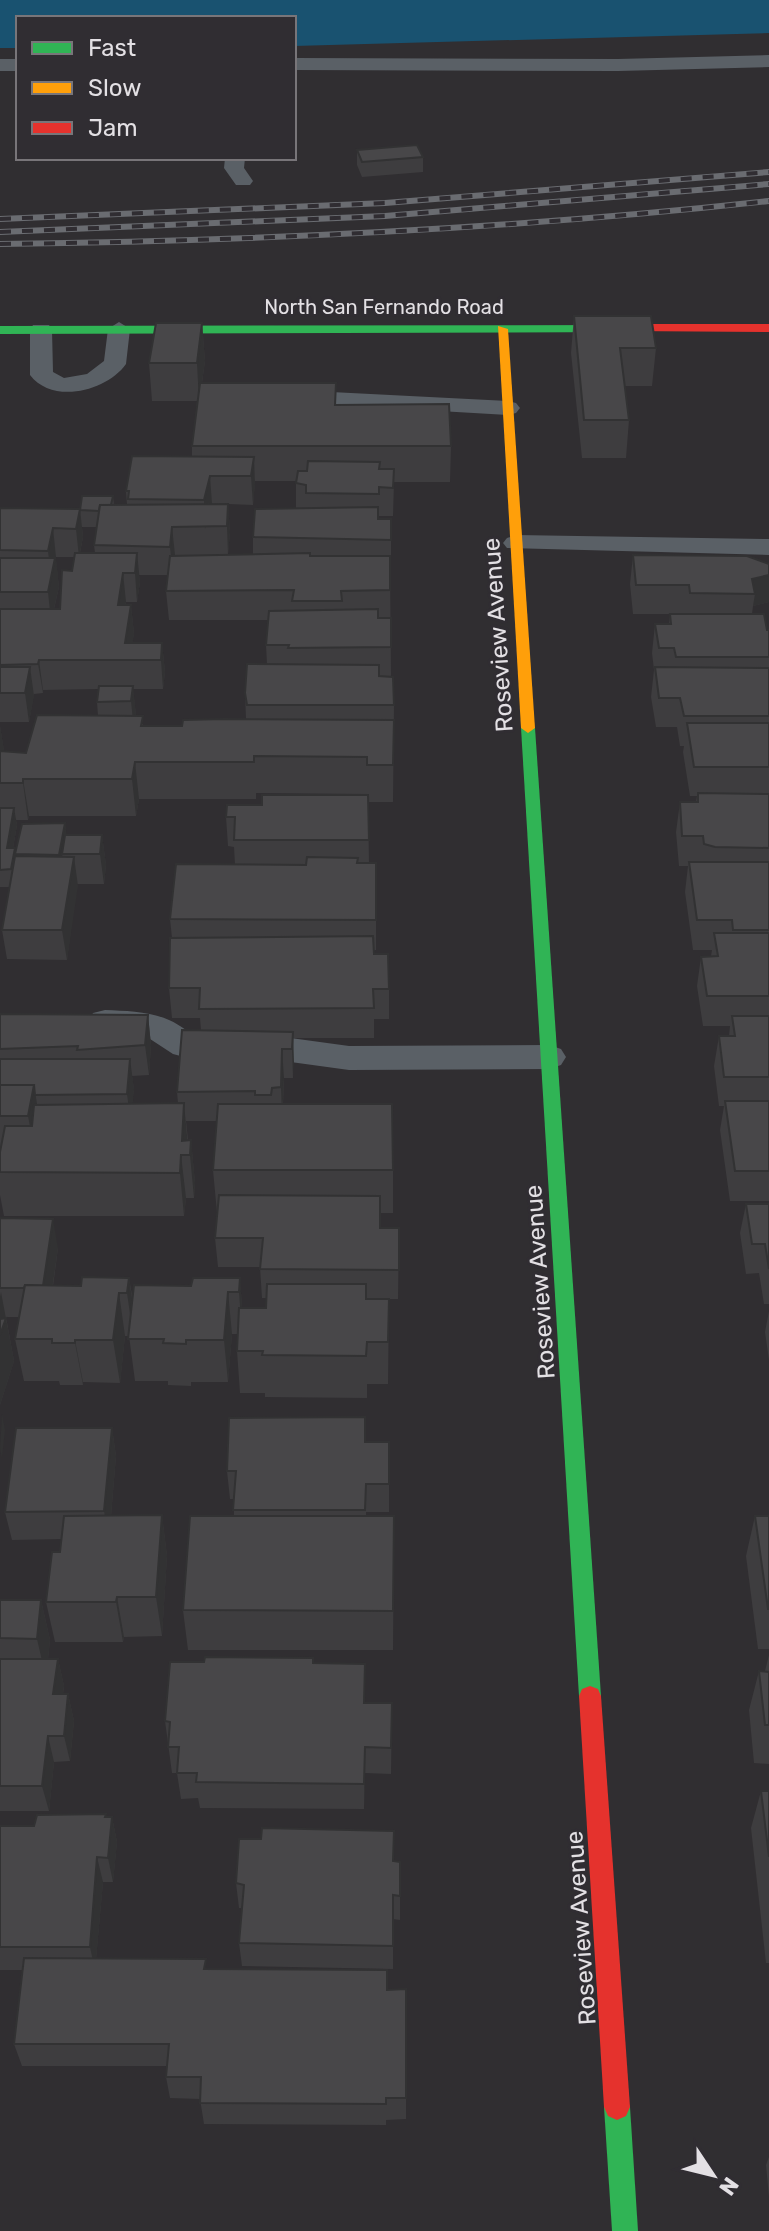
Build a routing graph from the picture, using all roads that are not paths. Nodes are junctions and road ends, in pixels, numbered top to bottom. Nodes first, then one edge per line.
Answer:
1 (769, 61) edge
2 (296, 64) edge
3 (235, 160) edge
4 (243, 181) dead end
5 (769, 328) edge
6 (119, 329) junction
7 (502, 329) junction
8 (0, 330) edge
9 (41, 330) junction
10 (284, 396) edge
11 (508, 408) junction
12 (516, 543) junction
13 (769, 547) edge
14 (80, 1019) edge
15 (549, 1057) junction
16 (625, 2231) edge

1 - 2 lane
3 - 4 lane
5 - 7 street, North San Fernando Road
6 - 7 street, North San Fernando Road
6 - 9 street, North San Fernando Road
6 - 9 lane
7 - 11 street, Roseview Avenue
8 - 9 street, North San Fernando Road
10 - 11 lane
11 - 12 street, Roseview Avenue
12 - 13 lane
12 - 15 street, Roseview Avenue
14 - 15 lane
15 - 16 street, Roseview Avenue

